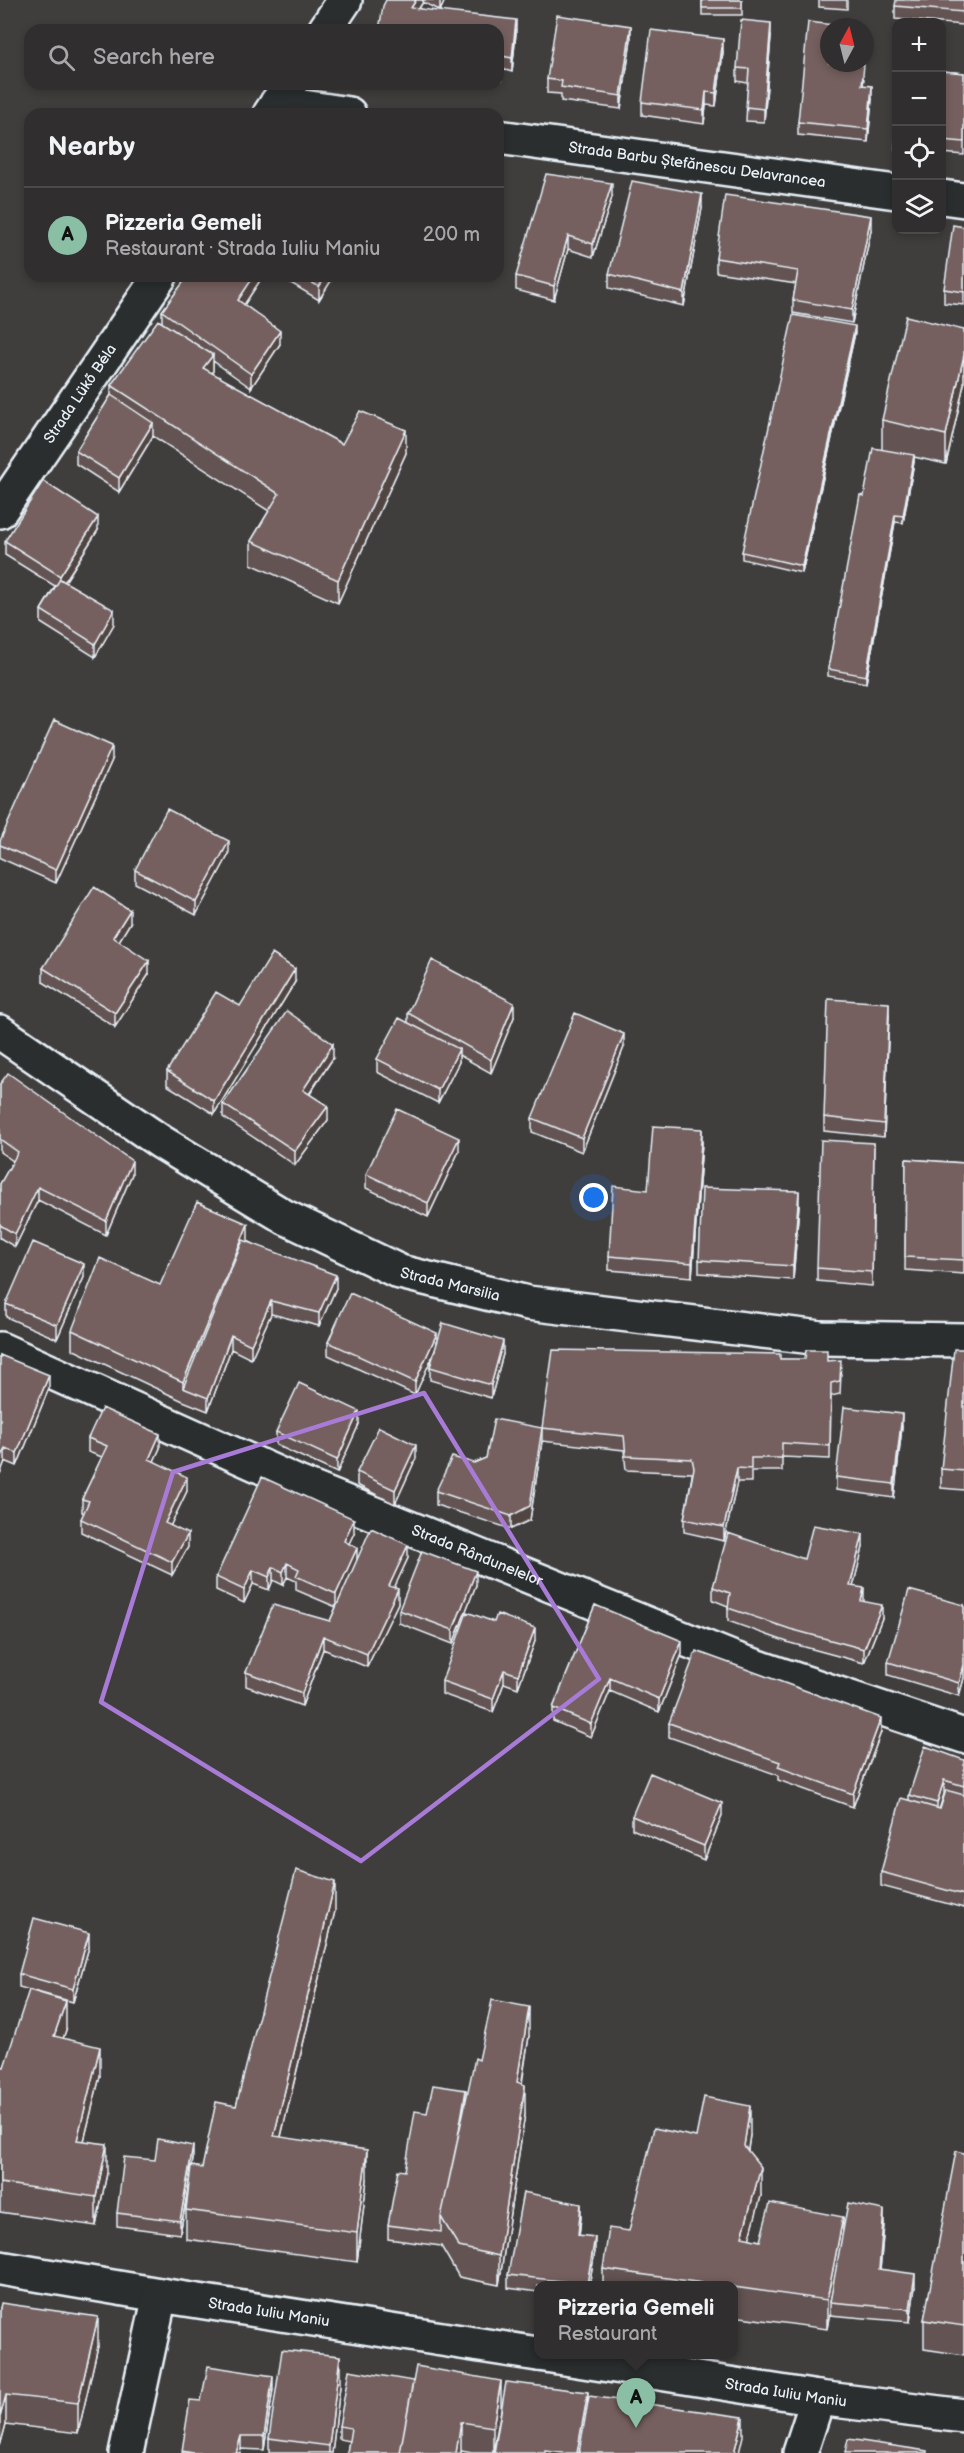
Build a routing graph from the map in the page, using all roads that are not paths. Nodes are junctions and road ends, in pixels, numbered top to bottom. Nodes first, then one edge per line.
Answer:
1 (345, 0) edge
2 (329, 24) edge
3 (279, 100) edge
4 (319, 108) edge
5 (504, 138) edge
6 (892, 191) edge
7 (946, 198) edge
8 (964, 200) edge
9 (156, 282) edge
10 (0, 511) edge
11 (0, 1032) edge
12 (964, 1340) edge
13 (0, 1349) edge
14 (964, 1737) edge
15 (0, 2268) edge
16 (159, 2295) junction
17 (534, 2353) edge
18 (571, 2359) edge
19 (818, 2398) junction
20 (964, 2416) edge
21 (126, 2453) edge
22 (800, 2453) edge

1 - 2 street
3 - 4 street
5 - 6 street, Strada Barbu Ștefănescu Delavrancea
7 - 8 street
9 - 10 street, Strada Lükő Béla
11 - 12 street, Strada Marsilia
13 - 14 street, Strada Rândunelelor
15 - 16 street, Strada Iuliu Maniu
16 - 17 street, Strada Iuliu Maniu
16 - 21 street
18 - 19 street, Strada Iuliu Maniu
19 - 20 street, Strada Iuliu Maniu
19 - 22 street

